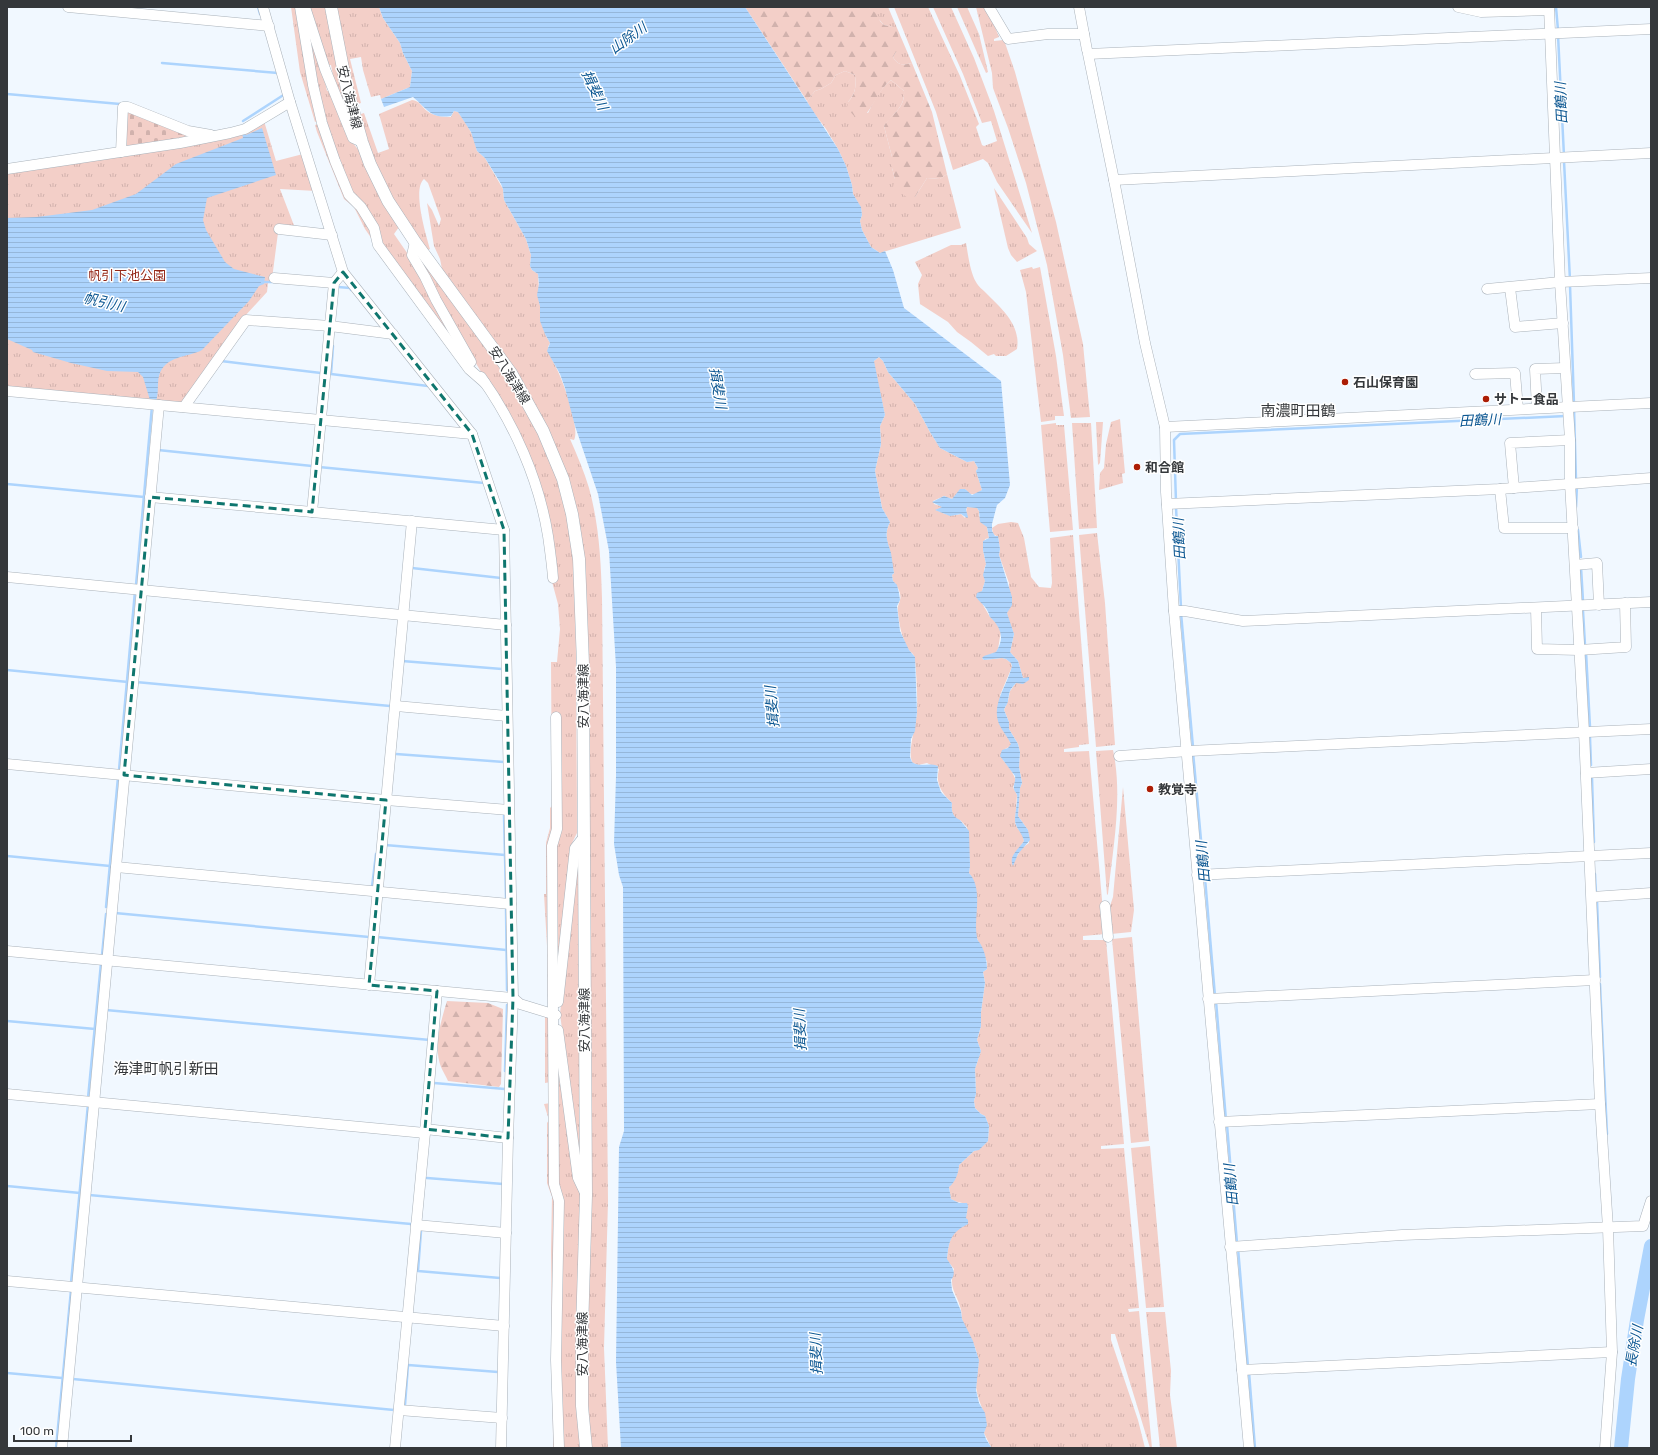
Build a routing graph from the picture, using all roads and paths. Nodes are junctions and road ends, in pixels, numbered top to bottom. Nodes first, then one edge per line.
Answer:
1 (68, 7) edge
2 (263, 7) edge
3 (300, 7) edge
4 (305, 7) edge
5 (331, 7) edge
6 (989, 7) edge
7 (1079, 7) edge
8 (1458, 7) edge
9 (113, 9) edge
10 (1549, 9) edge
11 (269, 26) junction
12 (1651, 29) edge
13 (1084, 34) junction
14 (1554, 34) junction
15 (1087, 50) dead end
16 (290, 102) junction
17 (216, 136) junction
18 (362, 142) junction
19 (121, 152) junction
20 (1651, 153) edge
21 (1561, 158) junction
22 (7, 169) edge
23 (1114, 180) junction
24 (279, 229) dead end
25 (332, 235) junction
26 (415, 242) junction
27 (343, 272) junction
28 (274, 278) dead end
29 (1651, 278) edge
30 (1566, 282) junction
31 (334, 283) junction
32 (1510, 288) junction
33 (1487, 289) dead end
34 (1563, 323) junction
35 (330, 326) junction
36 (393, 334) junction
37 (1565, 368) junction
38 (1475, 374) dead end
39 (485, 383) junction
40 (7, 391) edge
41 (1651, 403) edge
42 (155, 405) junction
43 (184, 407) junction
44 (1537, 408) junction
45 (1571, 408) junction
46 (1518, 409) junction
47 (320, 421) junction
48 (1165, 427) junction
49 (472, 434) junction
50 (1570, 440) junction
51 (1651, 478) edge
52 (1570, 484) junction
53 (1514, 488) junction
54 (1500, 489) junction
55 (150, 497) junction
56 (1172, 503) junction
57 (312, 512) junction
58 (412, 521) junction
59 (1572, 528) junction
60 (504, 530) junction
61 (1575, 565) junction
62 (7, 577) edge
63 (553, 578) dead end
64 (141, 590) junction
65 (1651, 602) edge
66 (1624, 603) junction
67 (1599, 605) junction
68 (1577, 606) junction
69 (1536, 608) junction
70 (1178, 611) junction
71 (404, 614) junction
72 (506, 625) junction
73 (1579, 650) junction
74 (396, 706) junction
75 (507, 716) junction
76 (556, 717) dead end
77 (1651, 729) edge
78 (1584, 732) junction
79 (1191, 751) junction
80 (1119, 756) dead end
81 (7, 764) edge
82 (1651, 769) edge
83 (1586, 773) junction
84 (124, 775) junction
85 (386, 800) junction
86 (509, 810) junction
87 (583, 838) junction
88 (1651, 853) edge
89 (1590, 855) junction
90 (116, 867) junction
91 (1202, 874) junction
92 (378, 891) junction
93 (1651, 893) edge
94 (1592, 897) junction
95 (511, 904) junction
96 (1105, 906) dead end
97 (1108, 937) dead end
98 (7, 951) edge
99 (107, 960) junction
100 (1595, 980) junction
101 (369, 984) junction
102 (437, 991) junction
103 (513, 998) junction
104 (1213, 998) junction
105 (555, 1015) junction
106 (7, 1094) edge
107 (94, 1102) junction
108 (1600, 1104) junction
109 (1220, 1122) junction
110 (425, 1131) junction
111 (508, 1138) junction
112 (586, 1195) junction
113 (1651, 1201) edge
114 (416, 1225) junction
115 (1608, 1228) junction
116 (506, 1233) junction
117 (1235, 1246) junction
118 (7, 1280) edge
119 (77, 1287) junction
120 (407, 1317) junction
121 (504, 1326) junction
122 (1612, 1352) junction
123 (1243, 1370) junction
124 (399, 1410) junction
125 (502, 1418) junction
126 (62, 1448) edge
127 (395, 1448) edge
128 (501, 1448) edge
129 (559, 1448) edge
130 (586, 1448) edge
131 (1249, 1448) edge
132 (1604, 1448) edge

1 - 9 street
2 - 11 street
3 - 39 street
4 - 18 street
5 - 18 main road, 安八海津線
6 - 13 street
7 - 13 street
8 - 10 street
9 - 11 street
10 - 14 street
11 - 16 street
12 - 14 street
13 - 15 street
14 - 21 street
14 - 23 street
16 - 17 street
16 - 25 street
17 - 19 street
17 - 19 street
18 - 26 main road, 安八海津線
19 - 22 street
20 - 21 street
21 - 23 street
21 - 30 street
23 - 48 street
24 - 25 street
25 - 27 street
26 - 39 street
26 - 87 main road, 安八海津線
27 - 31 street
27 - 36 street
28 - 31 street
29 - 30 street
30 - 32 street
30 - 34 street
31 - 35 street
32 - 33 street
32 - 34 street
34 - 37 street
35 - 36 street
35 - 43 street
35 - 47 street
36 - 49 street
37 - 44 street
37 - 45 street
38 - 46 street
39 - 63 street
40 - 42 street
41 - 45 street
42 - 43 street
42 - 55 street
43 - 47 street
44 - 45 street
44 - 46 street
45 - 50 street
46 - 48 street
47 - 49 street
47 - 57 street
48 - 56 street
49 - 60 street
50 - 52 street
50 - 53 street
51 - 52 street
52 - 53 street
52 - 59 street
53 - 54 street
54 - 56 street
54 - 59 street
55 - 57 street
55 - 64 street
56 - 70 street
57 - 58 street
58 - 60 street
58 - 71 street
59 - 61 street
60 - 72 street
61 - 67 street
61 - 68 street
62 - 64 street
64 - 71 street
64 - 84 street
65 - 66 street
66 - 67 street
66 - 73 street
67 - 68 street
68 - 69 street
68 - 73 street
69 - 70 street
69 - 73 street
70 - 79 street
71 - 72 street
71 - 74 street
72 - 75 street
73 - 78 street
74 - 75 street
74 - 85 street
75 - 86 street
76 - 105 street
77 - 78 street
78 - 79 street
78 - 83 street
79 - 80 street
79 - 91 street
81 - 84 street
82 - 83 street
83 - 89 street
84 - 85 street
84 - 90 street
85 - 86 street
85 - 92 street
86 - 95 street
87 - 105 street
87 - 112 main road, 安八海津線
88 - 89 street
89 - 91 street
89 - 94 street
90 - 92 street
90 - 99 street
91 - 104 street
92 - 95 street
92 - 101 street
93 - 94 street
94 - 100 street
95 - 103 street
96 - 97 street
98 - 99 street
99 - 101 street
99 - 107 street
100 - 104 street
100 - 108 street
101 - 102 street
102 - 103 street
102 - 110 street
103 - 105 street
103 - 111 street
104 - 109 street
105 - 112 street
105 - 129 street
106 - 107 street
107 - 110 street
107 - 119 street
108 - 109 street
108 - 115 street
109 - 117 street
110 - 111 street
110 - 114 street
111 - 116 street
112 - 130 main road, 安八海津線
113 - 115 street
114 - 116 street
114 - 120 street
115 - 117 street
115 - 122 street
116 - 121 street
117 - 123 street
118 - 119 street
119 - 120 street
119 - 126 street
120 - 121 street
120 - 124 street
121 - 125 street
122 - 123 street
122 - 132 street
123 - 131 street
124 - 125 street
124 - 127 street
125 - 128 street

